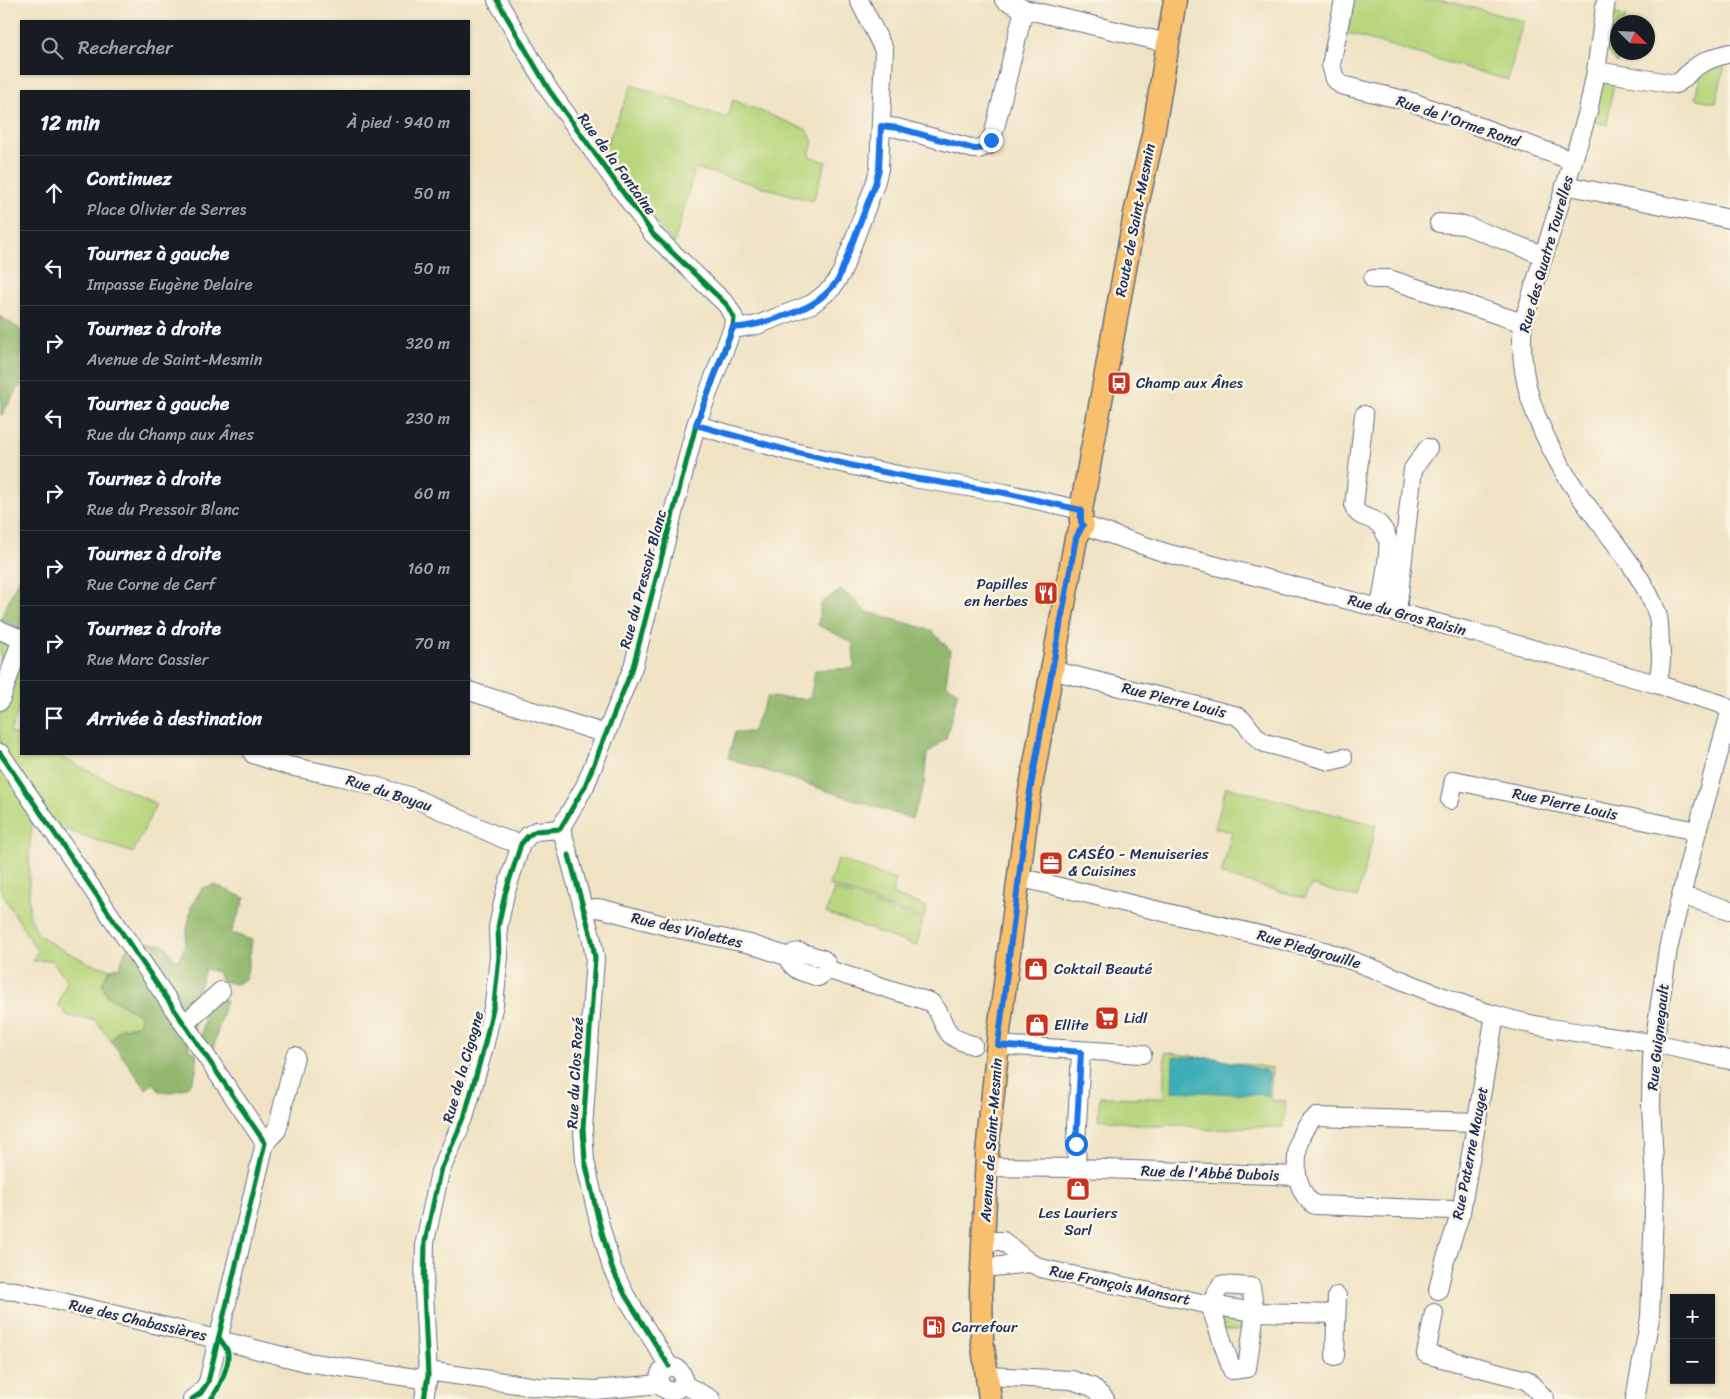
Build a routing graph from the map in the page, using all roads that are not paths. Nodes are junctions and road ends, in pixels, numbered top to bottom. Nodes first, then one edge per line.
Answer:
1 (496, 0) edge
2 (859, 0) edge
3 (1004, 0) edge
4 (1175, 0) edge
5 (1344, 0) edge
6 (1606, 0) edge
7 (1024, 9) junction
8 (1167, 43) junction
9 (1730, 53) edge
10 (1596, 72) junction
11 (881, 126) junction
12 (1573, 161) junction
13 (1566, 186) junction
14 (1730, 219) edge
15 (1439, 223) dead end
16 (1543, 255) junction
17 (1372, 279) dead end
18 (1523, 323) junction
19 (733, 327) junction
20 (1364, 415) dead end
21 (696, 425) junction
22 (1094, 440) joint
23 (1428, 448) dead end
24 (1082, 518) junction
25 (1388, 610) junction
26 (0, 630) edge
27 (20, 640) edge
28 (20, 643) edge
29 (1051, 670) junction
30 (1656, 684) junction
31 (470, 691) edge
32 (0, 700) edge
33 (1730, 712) edge
34 (606, 734) junction
35 (0, 753) edge
36 (256, 755) edge
37 (1343, 758) dead end
38 (1450, 800) dead end
39 (560, 829) junction
40 (1698, 831) junction
41 (521, 844) junction
42 (1018, 876) junction
43 (1693, 899) dead end
44 (1730, 910) edge
45 (584, 911) junction
46 (221, 991) dead end
47 (1496, 1015) junction
48 (184, 1024) junction
49 (1655, 1044) junction
50 (973, 1045) dead end
51 (998, 1045) junction
52 (1081, 1052) junction
53 (1142, 1054) dead end
54 (295, 1056) dead end
55 (1730, 1060) edge
56 (1477, 1122) junction
57 (265, 1143) junction
58 (986, 1167) junction
59 (1077, 1168) junction
60 (1297, 1176) junction
61 (1461, 1212) junction
62 (984, 1241) junction
63 (1030, 1263) junction
64 (983, 1268) junction
65 (0, 1290) edge
66 (1438, 1290) dead end
67 (1337, 1296) dead end
68 (1210, 1305) junction
69 (1254, 1312) junction
70 (1434, 1313) dead end
71 (1336, 1314) junction
72 (220, 1339) junction
73 (1335, 1356) dead end
74 (669, 1366) junction
75 (428, 1376) junction
76 (660, 1384) junction
77 (682, 1384) junction
78 (989, 1392) edge
79 (192, 1399) edge
80 (424, 1399) edge
81 (710, 1399) edge
82 (1105, 1399) edge
83 (1545, 1399) edge
84 (1635, 1399) edge

1 - 19 street, Rue de la Fontaine
2 - 11 street
3 - 7 street
4 - 8 main road, Route de Saint-Mesmin
5 - 12 street, Rue de l'Orme Rond
6 - 10 street, Rue des Quatre Tourelles
7 - 8 street
7 - 11 street
8 - 22 main road, Route de Saint-Mesmin
9 - 10 street
10 - 12 street, Rue des Quatre Tourelles
11 - 19 street
12 - 13 street, Rue des Quatre Tourelles
13 - 14 street
13 - 16 street, Rue des Quatre Tourelles
15 - 16 street
16 - 18 street, Rue des Quatre Tourelles
17 - 18 street
18 - 30 street, Rue des Quatre Tourelles
19 - 21 street, Rue du Pressoir Blanc
20 - 25 street
21 - 24 street, Rue du Gros Raisin
21 - 34 street, Rue du Pressoir Blanc
22 - 24 main road, Avenue de Saint-Mesmin
23 - 25 street
24 - 25 street, Rue du Gros Raisin
24 - 29 main road, Avenue de Saint-Mesmin
25 - 30 street, Rue du Gros Raisin
26 - 27 street
28 - 32 street
29 - 37 street, Rue Pierre Louis
29 - 42 main road, Avenue de Saint-Mesmin
30 - 33 street, Rue du Gros Raisin
31 - 34 street
33 - 40 street, Rue Guignegault
34 - 39 street, Rue du Pressoir Blanc
35 - 48 street
36 - 41 street, Rue du Boyau
38 - 40 street, Rue Pierre Louis
39 - 41 street
39 - 45 street, Rue du Clos Rozé
40 - 49 street, Rue Guignegault
41 - 75 street, Rue de la Cigogne
42 - 47 street, Rue Piedgrouille
42 - 51 main road, Avenue de Saint-Mesmin
43 - 44 street
45 - 50 street, Rue des Violettes
45 - 74 street, Rue du Clos Rozé
46 - 48 street
47 - 49 street, Rue Piedgrouille
47 - 56 street, Rue Paterne Mauget
48 - 57 street
49 - 55 street, Rue Piedgrouille
49 - 84 street, Rue Guignegault
51 - 52 street
51 - 58 main road, Avenue de Saint-Mesmin
52 - 53 street
52 - 59 street
54 - 57 street
56 - 60 street, Rue de l'Abbé Dubois
56 - 61 street, Rue Paterne Mauget
57 - 72 street
58 - 59 street, Rue de l'Abbé Dubois
58 - 62 main road, Avenue de Saint-Mesmin
59 - 60 street, Rue de l'Abbé Dubois
60 - 61 street
61 - 66 street, Rue Paterne Mauget
62 - 63 street, Rue François Mansart
62 - 64 main road, Avenue de Saint-Mesmin
63 - 64 street, Rue François Mansart
63 - 68 street, Rue François Mansart
64 - 78 main road, Avenue de Saint-Mesmin
65 - 72 street, Rue des Chabassières
67 - 71 street
68 - 69 street, Rue François Mansart
68 - 69 street, Rue François Mansart
68 - 69 street, Rue François Mansart
69 - 71 street, Rue François Mansart
70 - 83 street
71 - 73 street
72 - 75 street, Rue des Chabassières
72 - 79 street
74 - 76 street
74 - 77 street
75 - 76 street, Rue des Chabassières
75 - 80 street, Rue de la Cigogne
76 - 77 street
77 - 81 street
78 - 82 street

